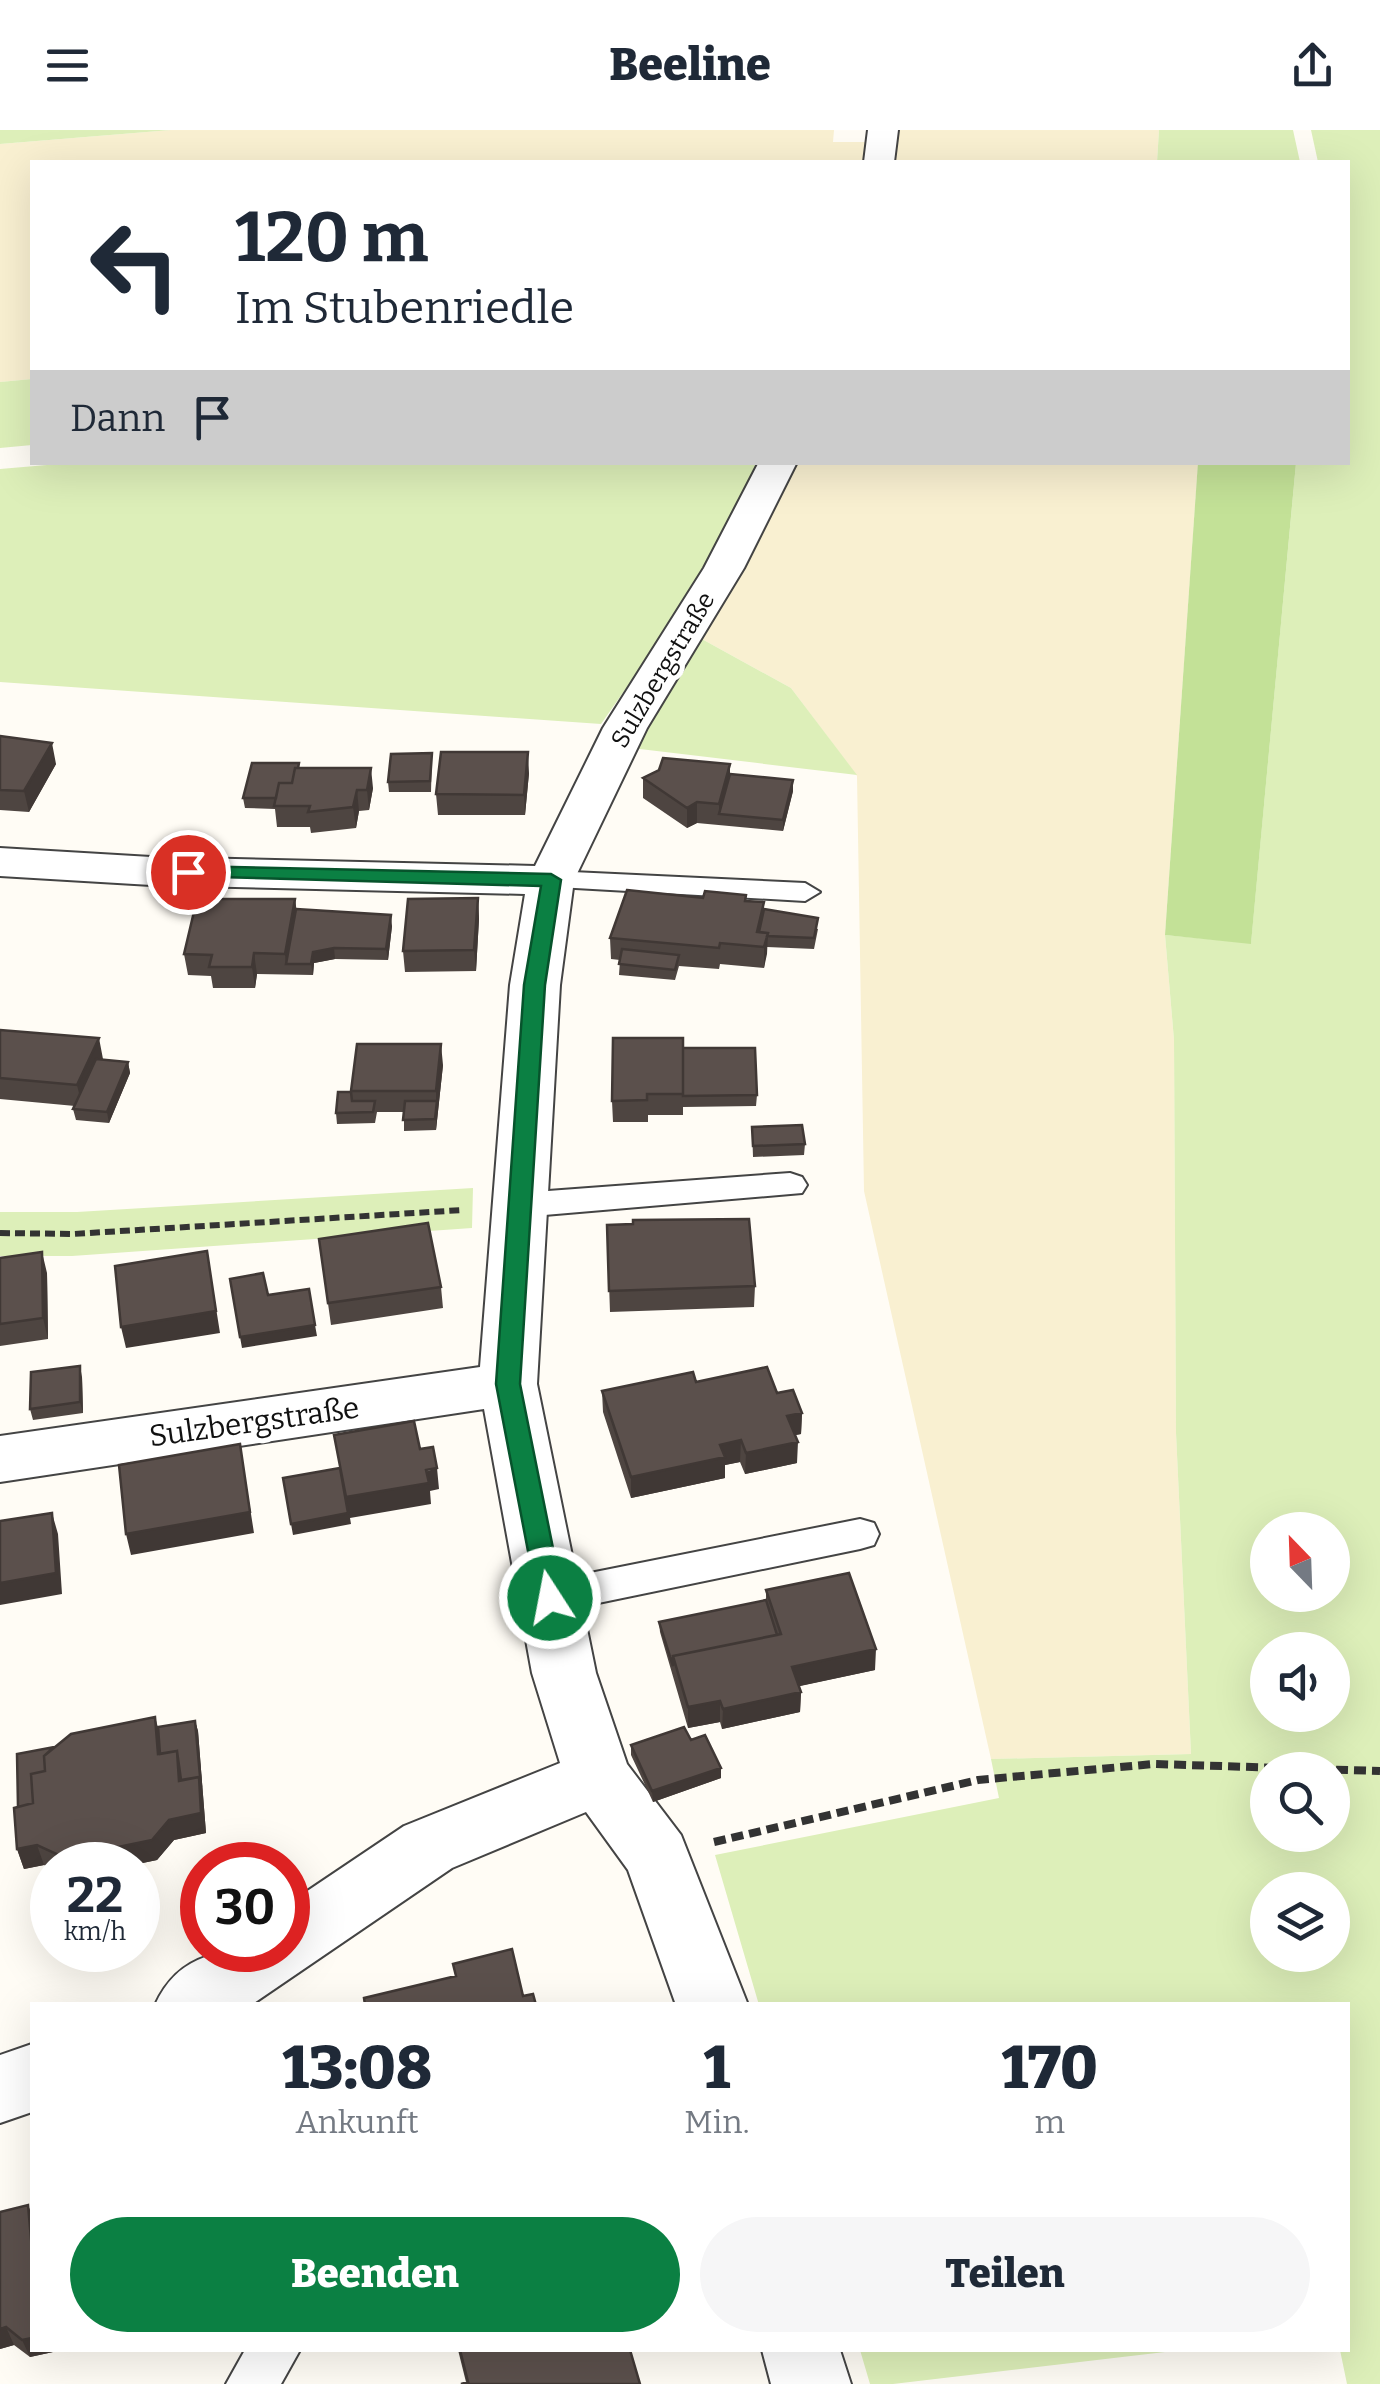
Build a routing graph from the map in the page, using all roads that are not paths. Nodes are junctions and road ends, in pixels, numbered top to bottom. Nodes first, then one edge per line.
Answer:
1 (883, 130) edge
2 (879, 160) edge
3 (776, 465) edge
4 (0, 862) edge
5 (551, 880) junction
6 (804, 892) dead end
7 (790, 1184) dead end
8 (494, 1207) junction
9 (508, 1384) junction
10 (0, 1459) edge
11 (860, 1534) dead end
12 (550, 1598) junction
13 (598, 1777) junction
14 (310, 1927) edge
15 (243, 1972) edge
16 (200, 2002) edge
17 (711, 2002) edge
18 (30, 2079) edge
19 (0, 2088) edge
20 (274, 2352) edge
21 (802, 2352) edge
22 (251, 2384) edge
23 (811, 2384) edge

1 - 2 street
3 - 5 street, Sulzbergstraße
4 - 5 street
5 - 6 lane
5 - 8 street, Sulzbergstraße
7 - 8 lane
8 - 9 street, Sulzbergstraße
9 - 10 street, Sulzbergstraße
9 - 12 street, Sulzbergstraße
11 - 12 lane
12 - 13 street, Sulzbergstraße
13 - 14 street
13 - 17 street, Sulzbergstraße
15 - 16 street
18 - 19 street
20 - 22 lane
21 - 23 street

